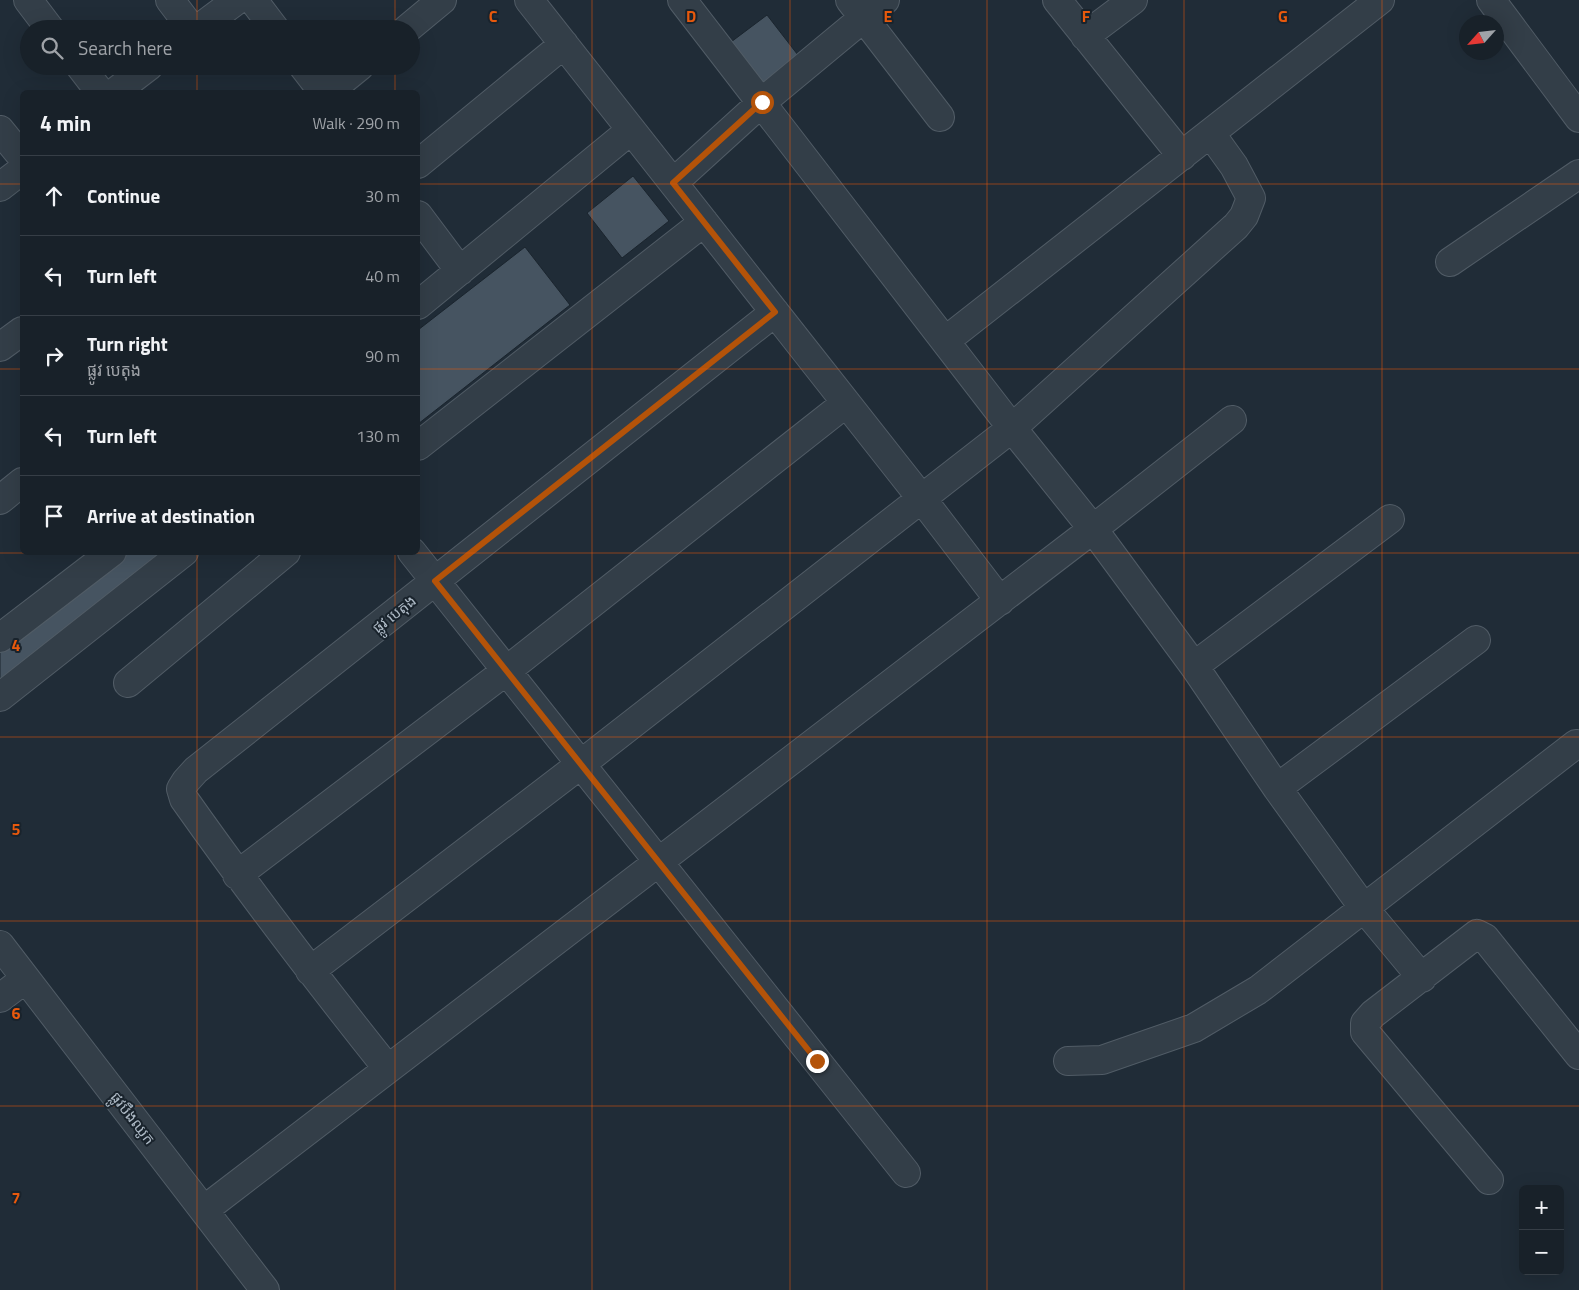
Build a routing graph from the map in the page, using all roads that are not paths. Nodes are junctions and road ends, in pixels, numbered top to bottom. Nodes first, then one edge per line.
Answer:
1 (28, 0) edge
2 (170, 0) edge
3 (237, 0) edge
4 (254, 0) edge
5 (442, 0) edge
6 (529, 0) edge
7 (682, 0) edge
8 (885, 0) edge
9 (1057, 0) edge
10 (1133, 0) edge
11 (1380, 0) edge
12 (1491, 0) edge
13 (856, 9) edge
14 (43, 20) edge
15 (185, 20) edge
16 (210, 20) edge
17 (268, 20) edge
18 (418, 20) edge
19 (1085, 36) junction
20 (564, 44) junction
21 (87, 75) edge
22 (137, 75) edge
23 (310, 75) edge
24 (349, 75) edge
25 (98, 90) edge
26 (118, 90) edge
27 (321, 90) edge
28 (330, 90) edge
29 (762, 102) junction
30 (940, 117) dead end
31 (1579, 118) edge
32 (0, 130) edge
33 (631, 130) junction
34 (1210, 134) junction
35 (20, 155) edge
36 (1182, 156) junction
37 (420, 162) edge
38 (20, 172) edge
39 (1579, 174) edge
40 (673, 183) junction
41 (0, 187) edge
42 (420, 218) edge
43 (704, 222) junction
44 (1450, 262) dead end
45 (460, 271) junction
46 (420, 304) edge
47 (775, 312) junction
48 (20, 332) edge
49 (945, 341) junction
50 (0, 347) edge
51 (846, 403) junction
52 (1232, 420) dead end
53 (1012, 428) junction
54 (420, 444) edge
55 (20, 484) edge
56 (922, 499) junction
57 (0, 500) edge
58 (1390, 520) dead end
59 (1093, 529) junction
60 (108, 555) edge
61 (180, 555) edge
62 (282, 555) edge
63 (414, 555) edge
64 (435, 581) junction
65 (1000, 601) junction
66 (0, 638) edge
67 (1476, 640) dead end
68 (1194, 666) junction
69 (506, 671) junction
70 (128, 683) dead end
71 (0, 697) edge
72 (1576, 744) dead end
73 (581, 764) junction
74 (1277, 788) junction
75 (658, 862) junction
76 (237, 875) junction
77 (1363, 907) junction
78 (0, 945) edge
79 (310, 971) junction
80 (1422, 978) junction
81 (25, 979) junction
82 (0, 998) edge
83 (1579, 1055) edge
84 (1068, 1061) dead end
85 (388, 1069) junction
86 (906, 1173) dead end
87 (1489, 1180) dead end
88 (204, 1210) junction
89 (266, 1290) edge

1 - 14 street
2 - 15 street
3 - 16 street
4 - 17 street
5 - 18 street
6 - 20 street
7 - 29 street
8 - 13 street
9 - 19 street
10 - 19 street
11 - 34 street
12 - 31 street
13 - 29 street
13 - 30 street
19 - 36 street
20 - 33 street
20 - 37 street
21 - 25 street
22 - 26 street
23 - 27 street
24 - 28 street
29 - 40 street
29 - 49 street
32 - 35 street
33 - 40 street
33 - 45 street
34 - 36 street
34 - 53 street
36 - 49 street
38 - 41 street
39 - 44 street
40 - 43 street
42 - 45 street
43 - 47 street
43 - 54 street
45 - 46 street
47 - 51 street
47 - 64 street, ផ្លូវ បេតុង
48 - 50 street
49 - 53 street
51 - 56 street
51 - 69 street
52 - 59 street
53 - 56 street
53 - 59 street
55 - 57 street
56 - 65 street
56 - 73 street
58 - 68 street
59 - 65 street
59 - 68 street
60 - 66 street
61 - 71 street
62 - 70 street
63 - 64 street
64 - 69 street
64 - 76 street, ផ្លូវ បេតុង
65 - 75 street
67 - 74 street
68 - 74 street
69 - 73 street
69 - 76 street
72 - 77 street
73 - 75 street
73 - 79 street
74 - 77 street
75 - 85 street
75 - 86 street
76 - 79 street
77 - 80 street
77 - 84 street
78 - 81 street, ផ្លូវបឹងឈូក
79 - 85 street
80 - 83 street
80 - 87 street
81 - 82 street
81 - 88 street, ផ្លូវបឹងឈូក
85 - 88 street
88 - 89 street, ផ្លូវបឹងឈូក

